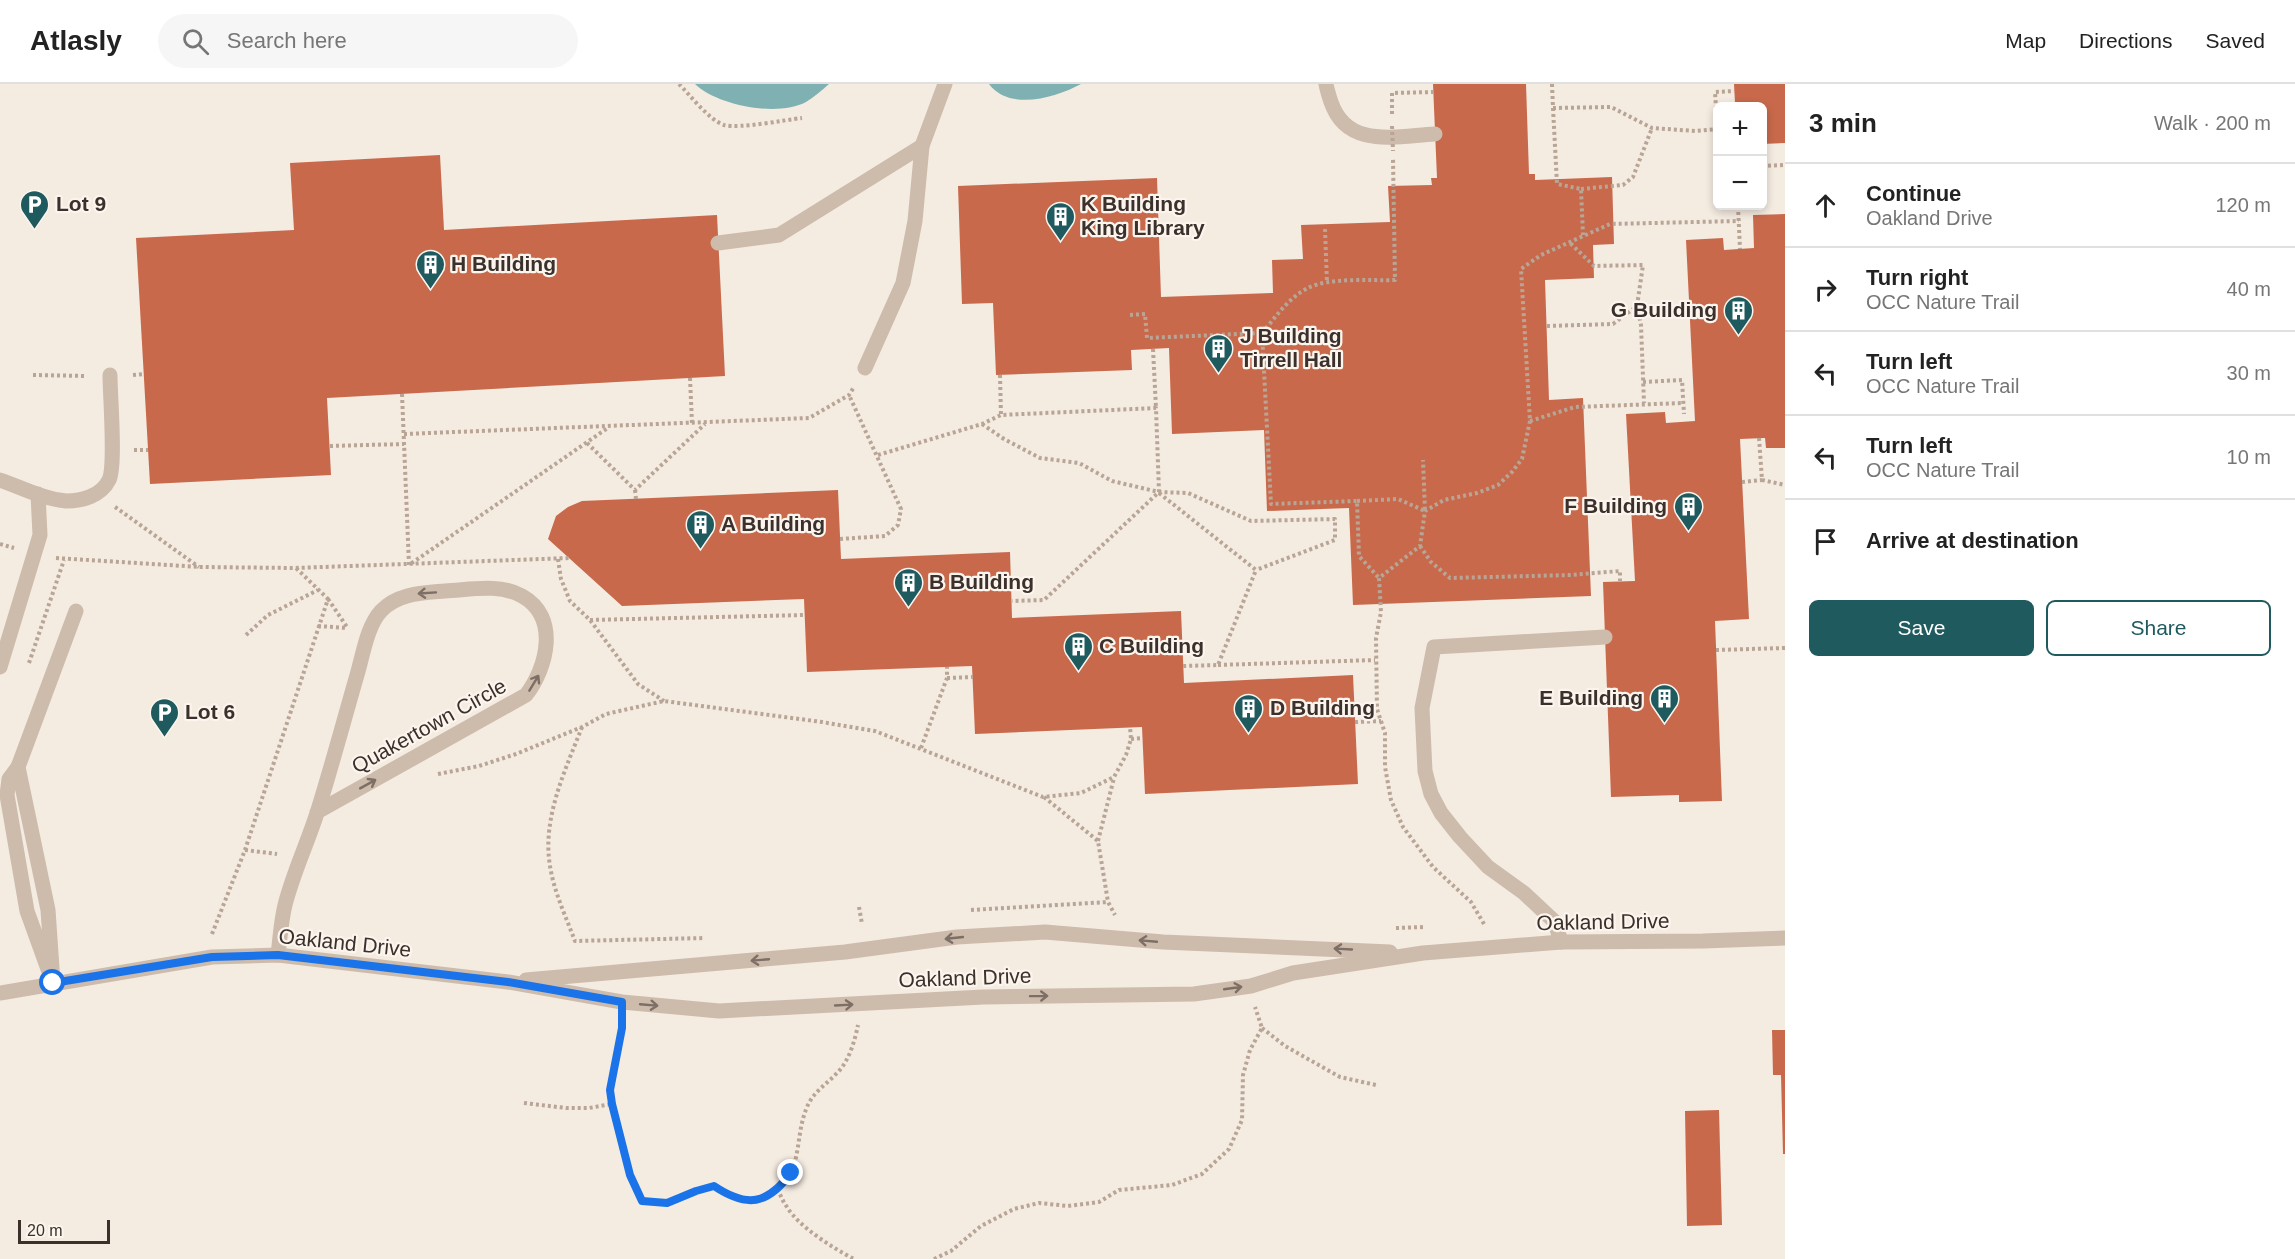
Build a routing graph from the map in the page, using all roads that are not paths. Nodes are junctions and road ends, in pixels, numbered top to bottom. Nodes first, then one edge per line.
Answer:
1 (945, 84) edge
2 (1326, 84) edge
3 (1435, 134) dead end
4 (922, 146) junction
5 (718, 243) dead end
6 (865, 368) road end
7 (110, 375) dead end
8 (0, 480) edge
9 (38, 495) junction
10 (75, 611) dead end
11 (1605, 637) dead end
12 (0, 667) edge
13 (317, 812) junction
14 (1785, 938) edge
15 (1562, 942) junction
16 (1423, 953) junction
17 (278, 955) junction
18 (508, 982) junction
19 (53, 983) junction
20 (0, 993) edge

1 - 4 street
2 - 3 street
4 - 5 street
4 - 6 street
7 - 9 street
8 - 9 street
9 - 12 street
10 - 19 street
11 - 15 street
13 -> 13 street, Quakertown Circle
13 - 17 street, Quakertown Circle
14 - 15 street, Oakland Drive
15 - 16 street, Oakland Drive
16 -> 18 street, Oakland Drive
18 -> 16 street, Oakland Drive
17 - 18 street, Oakland Drive
17 - 19 street, Oakland Drive
19 - 20 street, Oakland Drive

